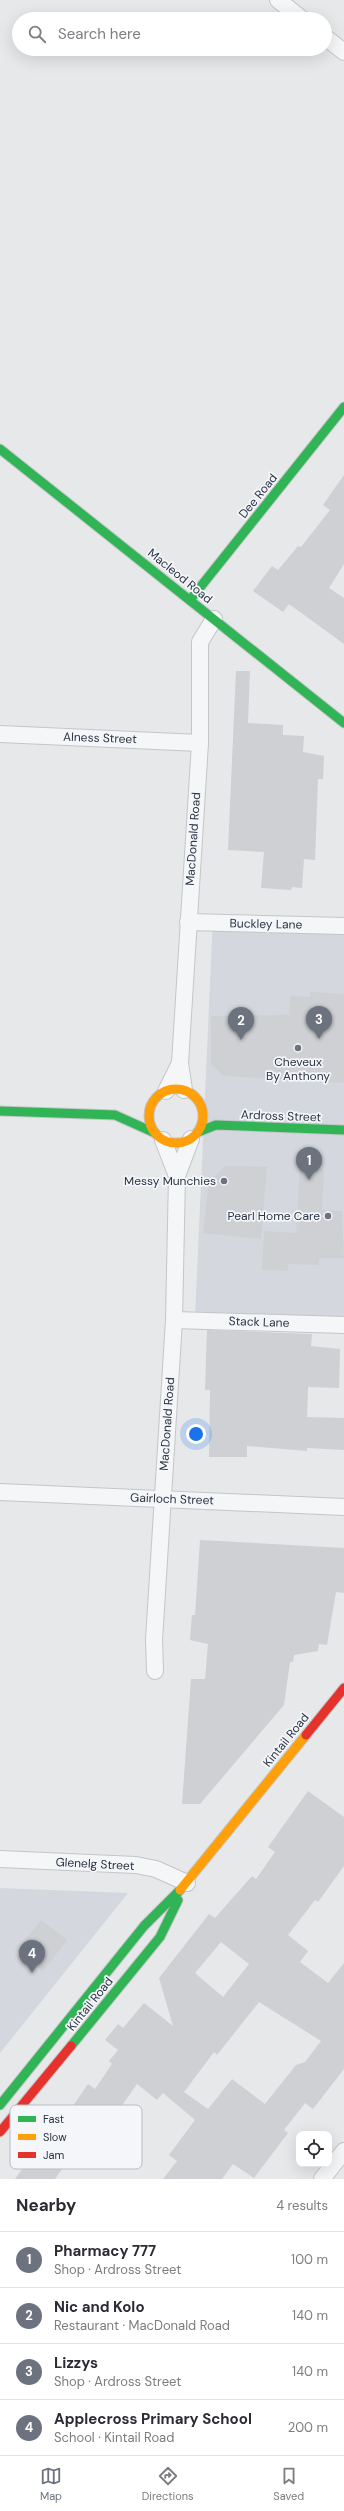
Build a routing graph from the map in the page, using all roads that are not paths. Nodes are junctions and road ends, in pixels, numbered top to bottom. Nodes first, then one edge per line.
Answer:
1 (278, 0) edge
2 (293, 12) edge
3 (332, 43) edge
4 (344, 52) edge
5 (344, 407) edge
6 (0, 449) edge
7 (190, 600) junction
8 (214, 619) junction
9 (344, 723) edge
10 (0, 734) edge
11 (200, 743) junction
12 (188, 922) junction
13 (344, 926) edge
14 (180, 1063) junction
15 (184, 1090) junction
16 (162, 1094) junction
17 (140, 1104) dead end
18 (127, 1110) dead end
19 (202, 1110) junction
20 (0, 1111) edge
21 (114, 1115) junction
22 (216, 1125) junction
23 (344, 1130) edge
24 (195, 1135) junction
25 (159, 1136) junction
26 (177, 1176) junction
27 (174, 1320) junction
28 (344, 1325) edge
29 (0, 1492) edge
30 (162, 1499) junction
31 (344, 1507) edge
32 (156, 1672) dead end
33 (344, 1688) edge
34 (0, 1859) edge
35 (187, 1883) junction
36 (0, 2105) edge
37 (22, 2105) edge
38 (10, 2120) edge
39 (0, 2132) edge
40 (344, 2151) edge
41 (322, 2179) edge

1 - 2 street
3 - 4 street
5 - 7 street, Dee Road
6 - 7 street, Macleod Road
7 - 8 street, Macleod Road
8 - 9 street, Macleod Road
8 - 11 street, MacDonald Road
10 - 11 street, Alness Street
11 - 12 street, MacDonald Road
12 - 13 street, Buckley Lane
12 - 14 street, MacDonald Road
14 - 15 street, MacDonald Road
14 - 16 street, MacDonald Road
15 - 16 street
15 - 19 street
16 - 17 street
16 - 25 street
18 - 21 street
19 - 22 street
19 - 24 street
20 - 21 street
21 - 25 street
22 - 23 street, Ardross Street
22 - 24 street, Ardross Street
24 - 25 street
24 - 26 street, MacDonald Road
25 - 26 street, MacDonald Road
26 - 27 street, MacDonald Road
27 - 28 street, Stack Lane
27 - 30 street, MacDonald Road
29 - 30 street, Gairloch Street
30 - 31 street, Gairloch Street
30 - 32 street, MacDonald Road
33 - 35 street, Kintail Road
34 - 35 street, Glenelg Street
35 - 36 street, Kintail Road
35 - 37 street, Kintail Road
38 - 39 street, Kintail Road
40 - 41 street

